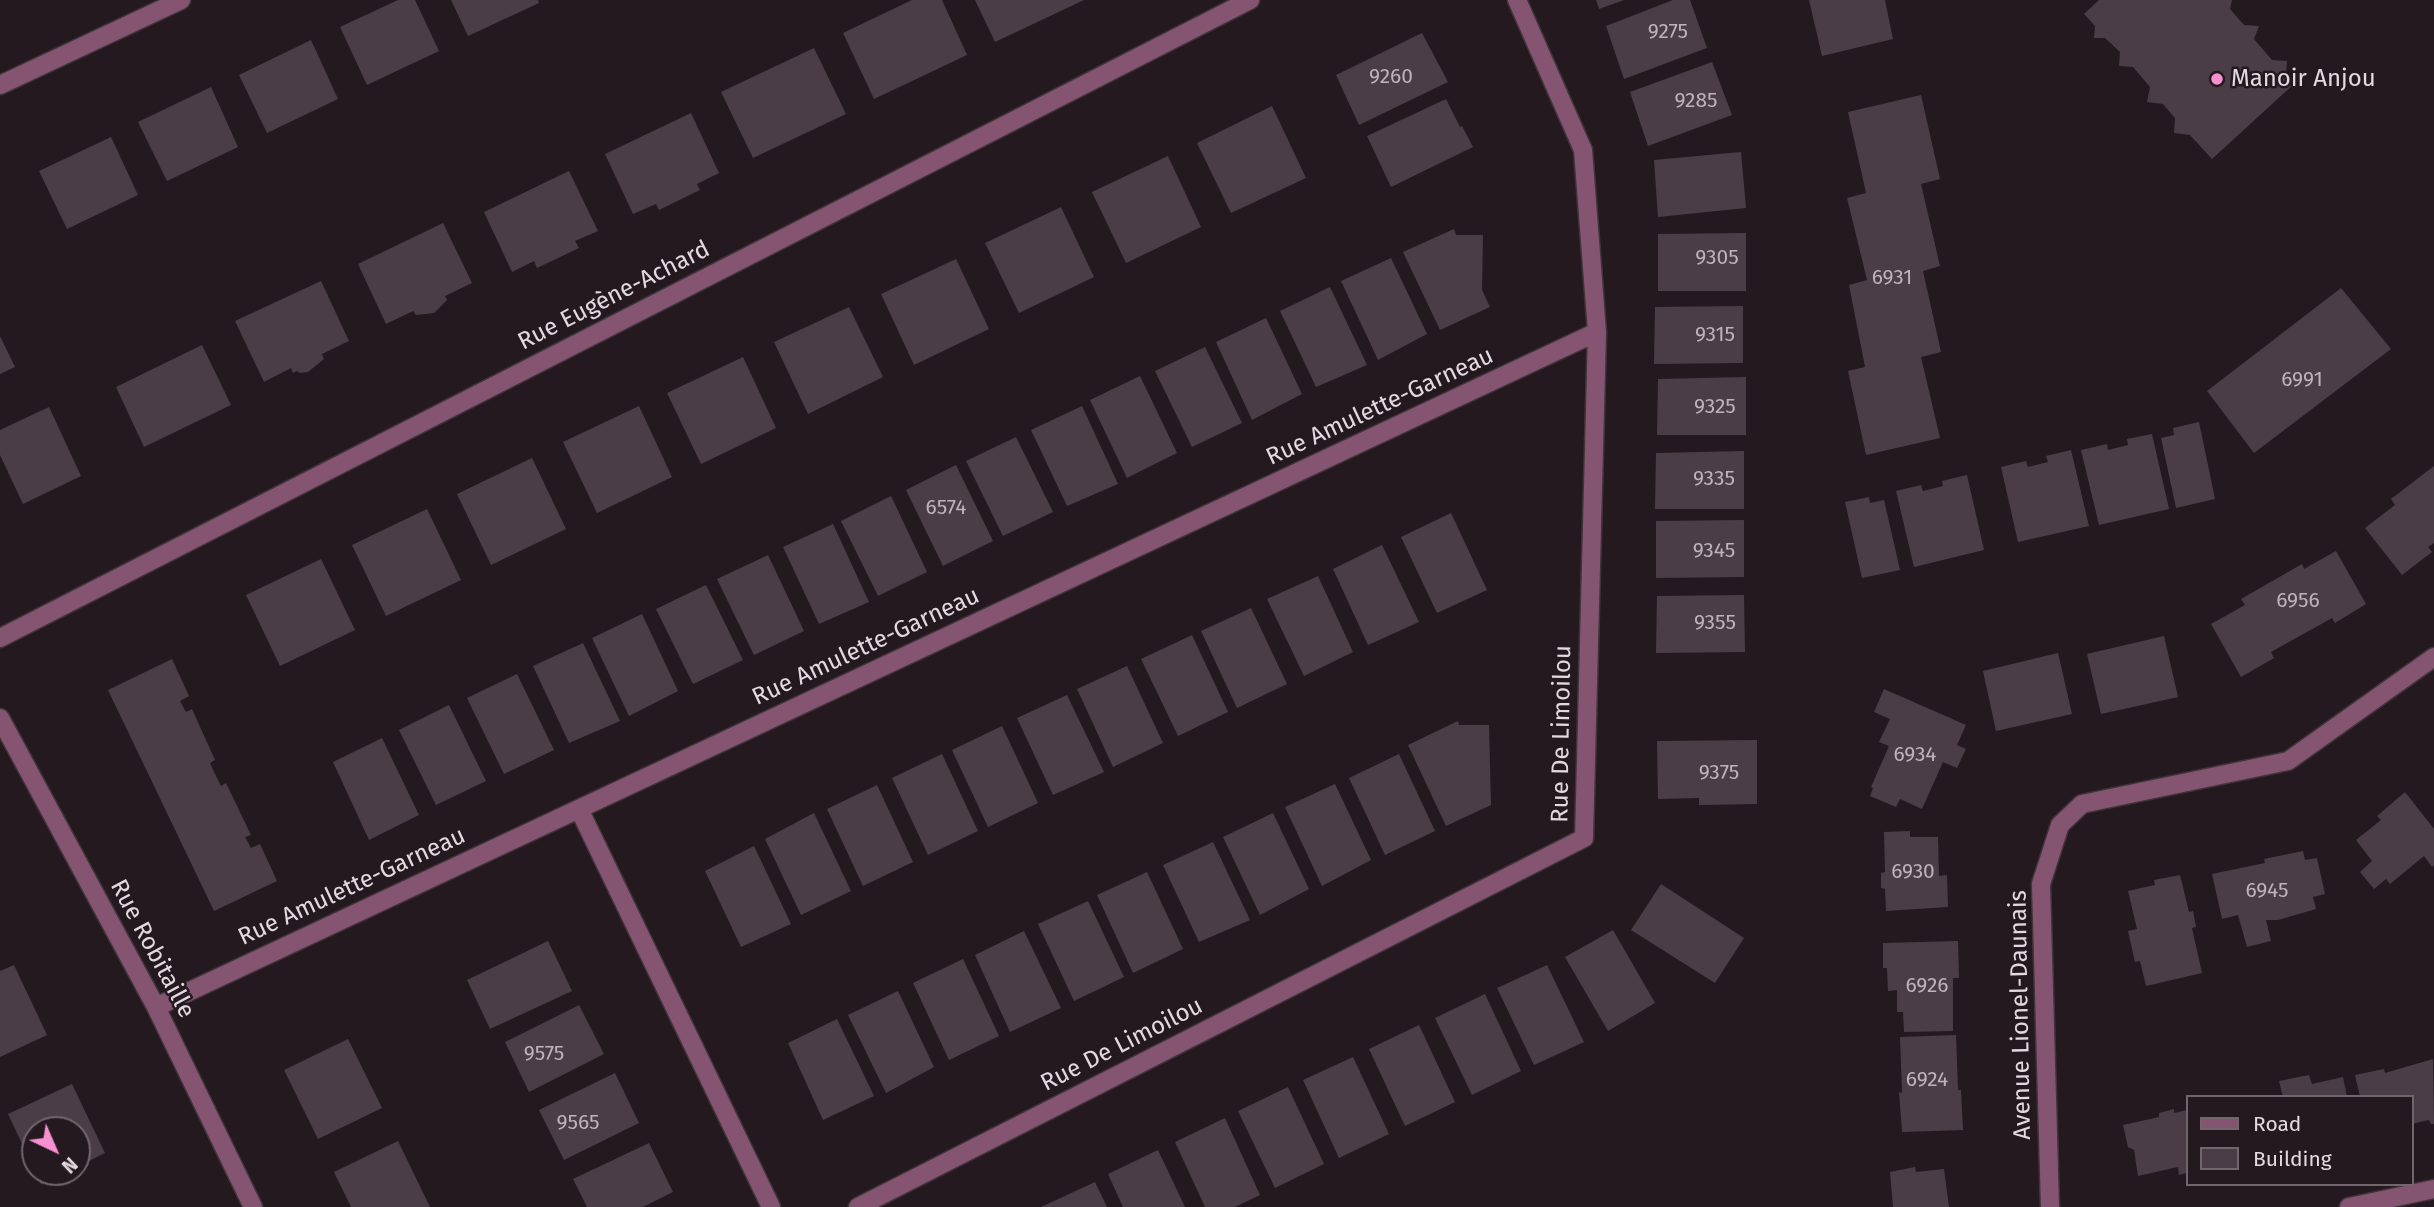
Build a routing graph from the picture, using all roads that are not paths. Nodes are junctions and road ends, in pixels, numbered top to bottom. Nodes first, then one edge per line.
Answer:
1 (180, 0) edge
2 (1250, 0) edge
3 (1517, 0) edge
4 (0, 85) edge
5 (1597, 332) junction
6 (0, 638) edge
7 (2434, 657) edge
8 (0, 718) edge
9 (579, 809) junction
10 (156, 1007) junction
11 (2434, 1189) edge
12 (253, 1207) edge
13 (771, 1207) edge
14 (858, 1207) edge
15 (2050, 1207) edge
16 (2349, 1207) edge

1 - 4 street
2 - 6 street, Rue Eugène-Achard
3 - 5 street, Rue De Limoilou
5 - 9 street, Rue Amulette-Garneau
5 - 14 street, Rue De Limoilou
7 - 15 street, Avenue Lionel-Daunais
8 - 10 street, Rue Robitaille
9 - 10 street, Rue Amulette-Garneau
9 - 13 street
10 - 12 street, Rue Robitaille
11 - 16 street

